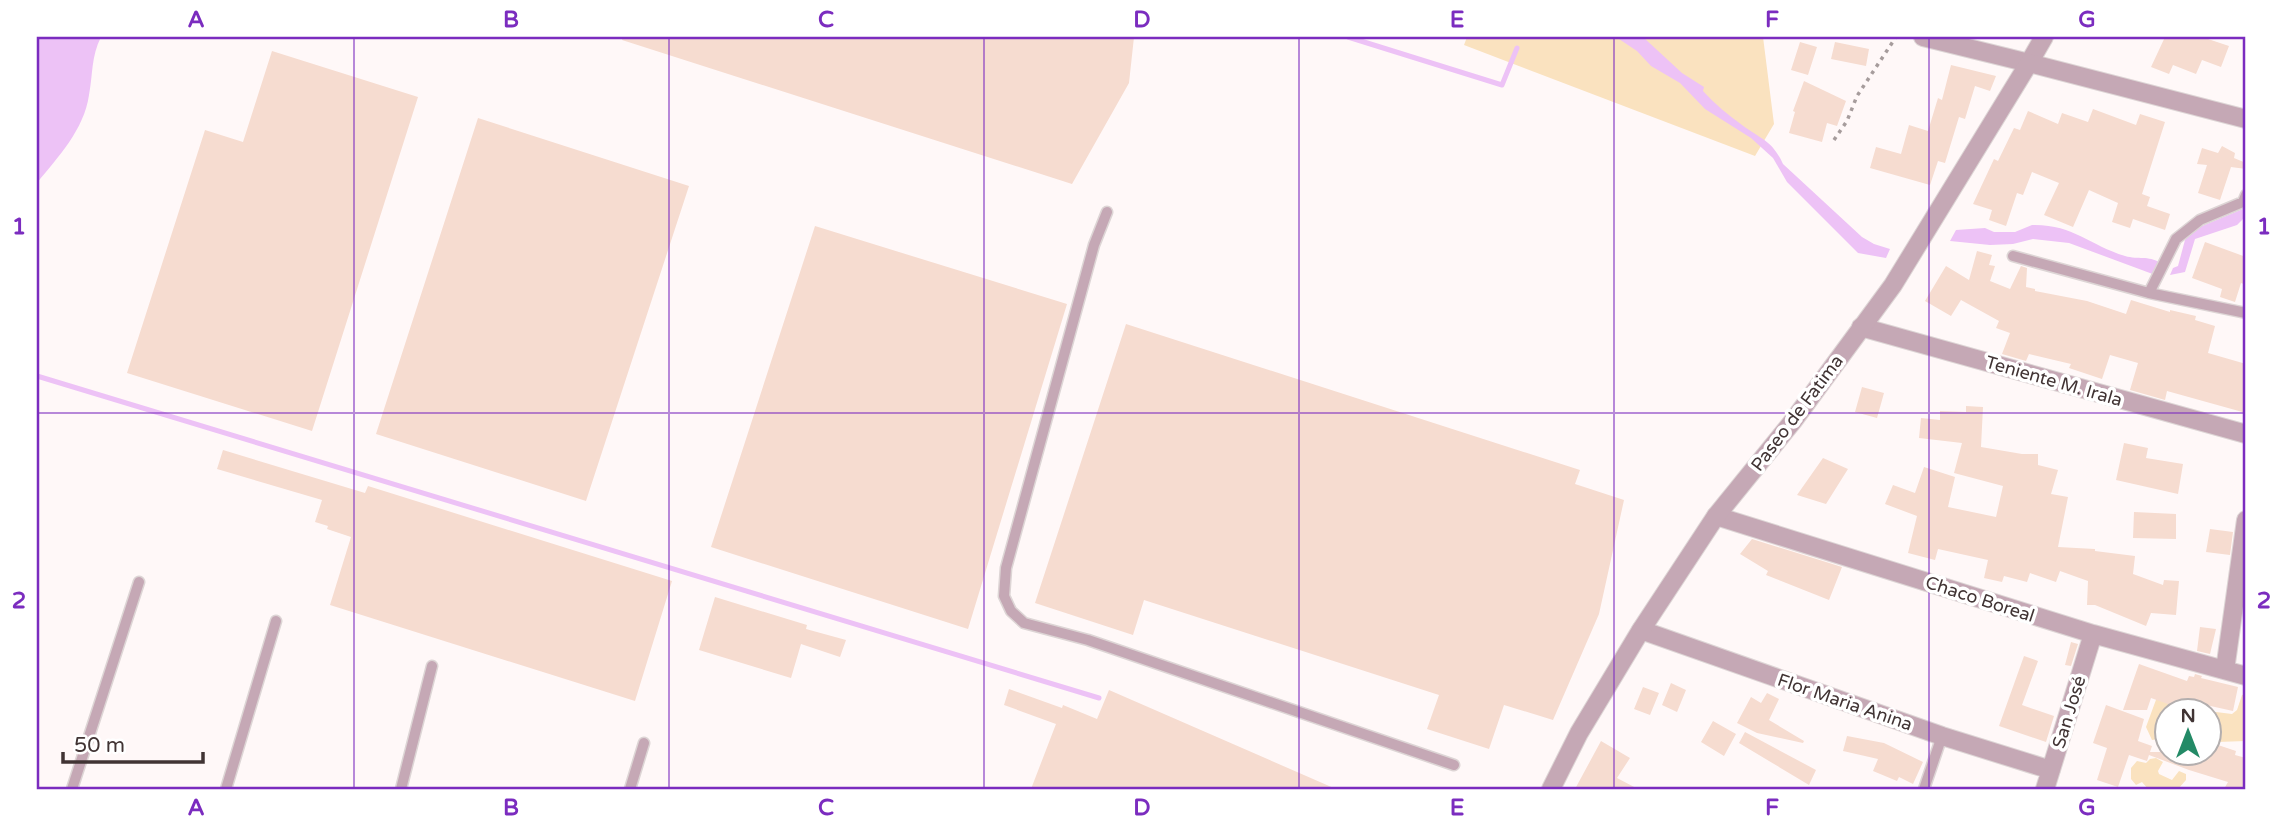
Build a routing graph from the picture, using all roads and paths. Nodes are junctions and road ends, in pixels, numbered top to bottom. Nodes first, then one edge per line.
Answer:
1 (1896, 37) edge
2 (1923, 37) edge
3 (2044, 37) edge
4 (2029, 63) junction
5 (2246, 119) edge
6 (1834, 141) dead end
7 (2246, 195) edge
8 (1107, 212) dead end
9 (2013, 256) dead end
10 (2149, 293) junction
11 (2246, 313) edge
12 (1861, 327) junction
13 (2246, 434) edge
14 (1716, 516) junction
15 (2246, 520) edge
16 (139, 582) dead end
17 (275, 621) dead end
18 (1641, 630) junction
19 (2092, 634) junction
20 (432, 666) dead end
21 (2225, 670) junction
22 (2246, 676) edge
23 (1942, 736) junction
24 (644, 743) dead end
25 (1454, 765) dead end
26 (2051, 770) junction
27 (72, 789) edge
28 (226, 789) edge
29 (401, 789) edge
30 (630, 789) edge
31 (1552, 789) edge
32 (1924, 789) edge
33 (2045, 789) edge

1 - 6 path
2 - 4 street
3 - 4 street, Paseo de Fatima
4 - 5 street
4 - 12 street, Paseo de Fatima
7 - 10 lane
8 - 25 lane
9 - 10 lane
10 - 11 lane
12 - 13 street, Teniente M. Irala
12 - 14 street, Paseo de Fatima
14 - 18 street, Paseo de Fatima
14 - 19 street, Chaco Boreal
15 - 21 street
16 - 27 lane
17 - 28 lane
18 - 23 street, Flor Maria Anina
18 - 31 street, Paseo de Fatima
19 - 21 street, Chaco Boreal
19 - 26 street, San José
20 - 29 lane
21 - 22 street, Chaco Boreal
23 - 26 street, Flor Maria Anina
23 - 32 lane
24 - 30 lane
26 - 33 street, San José

